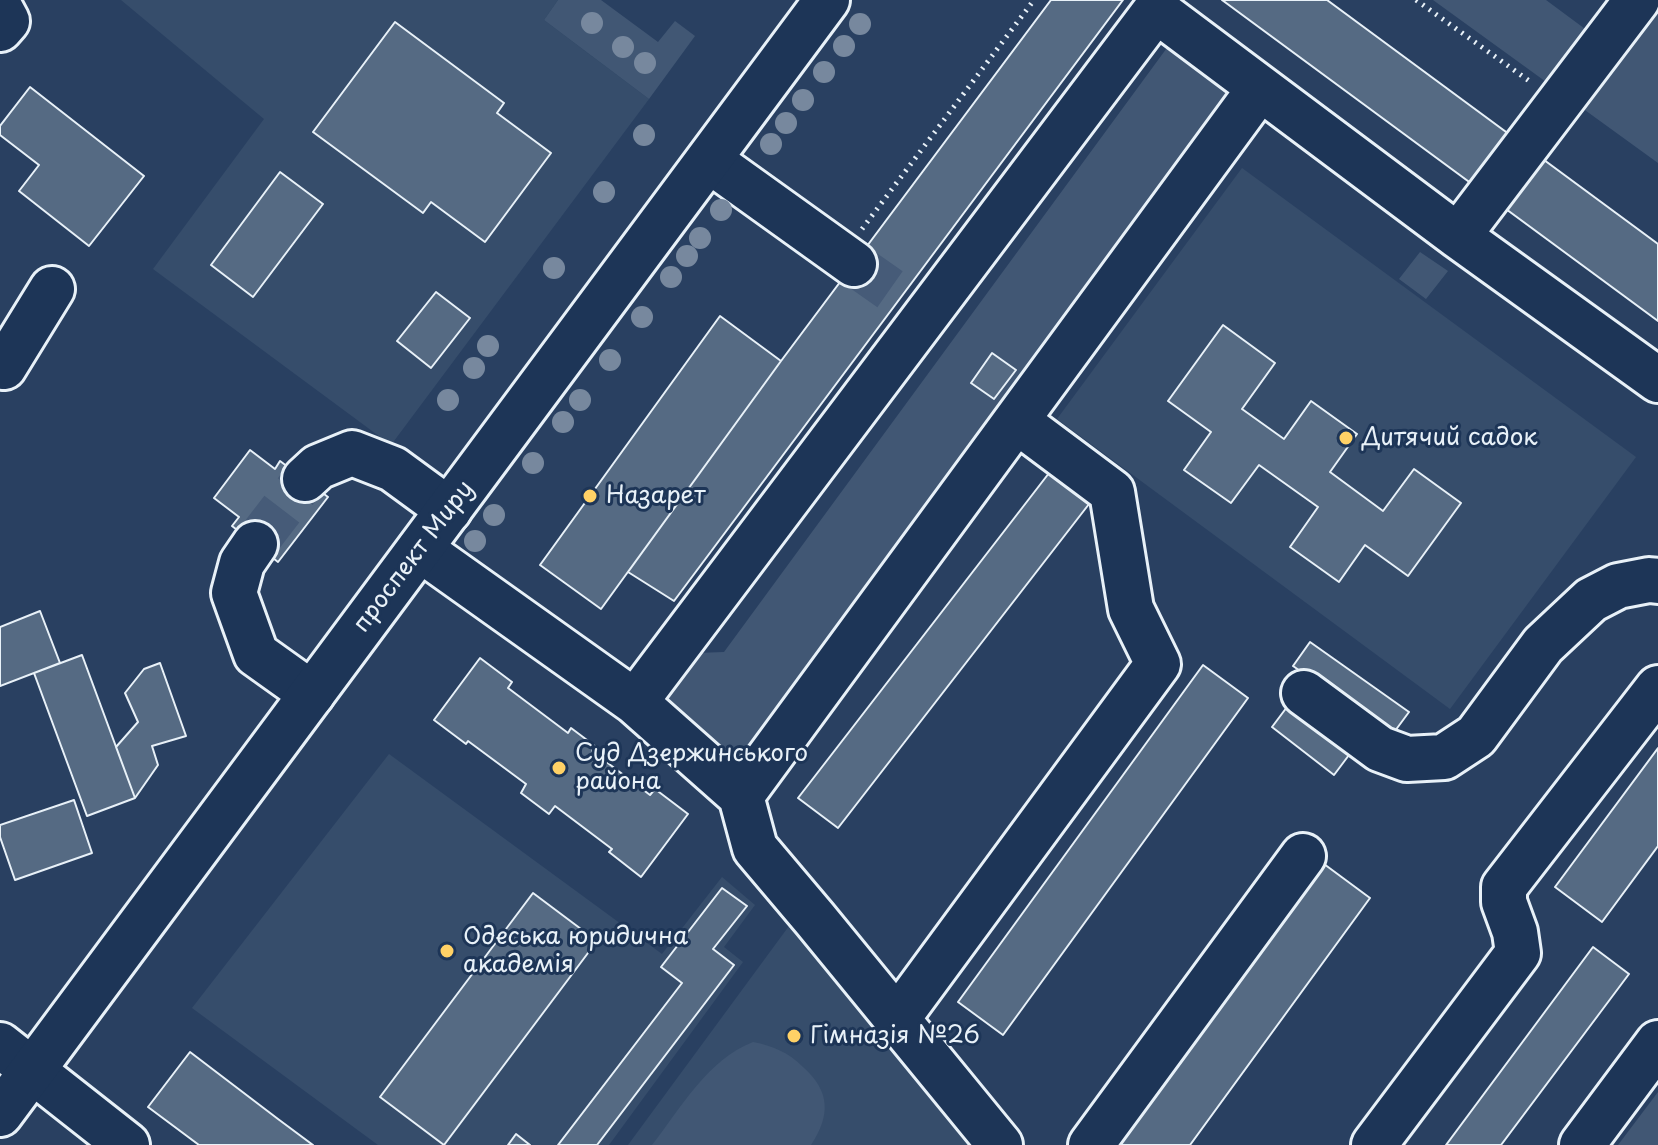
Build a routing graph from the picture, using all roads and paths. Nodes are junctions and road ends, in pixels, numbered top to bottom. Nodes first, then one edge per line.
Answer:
1 (827, 0) edge
2 (1034, 0) edge
3 (1416, 0) edge
4 (1637, 0) edge
5 (0, 8) edge
6 (0, 29) edge
7 (1260, 88) junction
8 (1560, 103) junction
9 (709, 160) junction
10 (1458, 236) junction
11 (848, 260) joint
12 (52, 289) dead end
13 (0, 364) edge
14 (1658, 380) edge
15 (1017, 421) junction
16 (305, 479) tunnel mouth
17 (449, 510) junction
18 (255, 544) tunnel mouth
19 (420, 549) junction
20 (1658, 581) edge
21 (1658, 688) edge
22 (1304, 693) dead end
23 (312, 694) junction
24 (635, 702) junction
25 (741, 796) junction
26 (1303, 856) dead end
27 (897, 1019) junction
28 (1658, 1043) edge
29 (16, 1058) edge
30 (0, 1114) edge
31 (994, 1142) edge
32 (127, 1145) edge
33 (1091, 1145) edge
34 (1374, 1145) edge
35 (1582, 1145) edge

1 - 9 main road, проспект Миру
2 - 11 path
3 - 8 path
4 - 8 main road
5 - 6 main road
7 - 10 main road
7 - 15 main road
7 - 24 main road
8 - 10 main road
9 - 11 main road
9 - 17 main road, проспект Миру
10 - 14 main road
12 - 13 main road
15 - 25 main road
15 - 27 main road
16 - 17 main road
17 - 19 main road, проспект Миру
18 - 23 main road
19 - 23 main road, проспект Миру
19 - 24 main road
20 - 22 main road
21 - 34 main road
23 - 29 main road, проспект Миру
24 - 25 main road
25 - 27 main road
26 - 33 main road
27 - 31 main road
28 - 35 main road
29 - 30 main road, проспект Миру
29 - 32 main road

